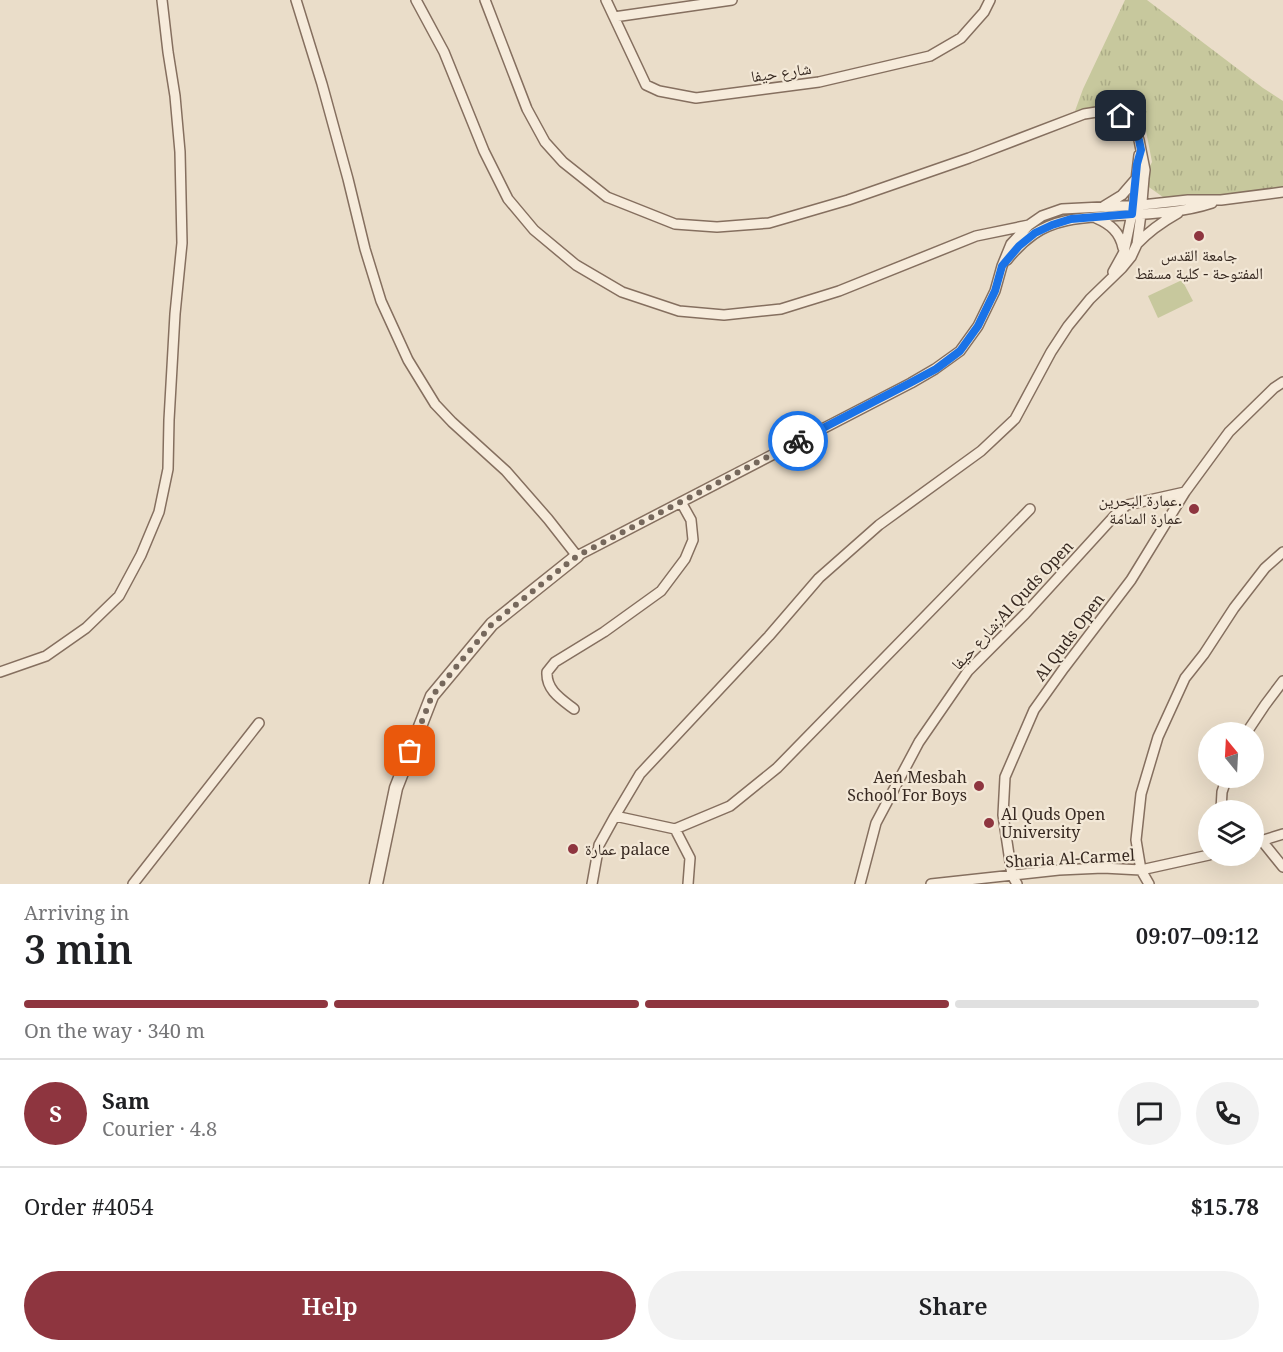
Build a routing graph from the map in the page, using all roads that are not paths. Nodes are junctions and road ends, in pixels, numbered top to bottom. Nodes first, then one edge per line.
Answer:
1 (162, 0) edge
2 (296, 0) edge
3 (416, 0) edge
4 (485, 0) edge
5 (606, 0) edge
6 (732, 0) edge
7 (990, 0) edge
8 (614, 17) junction
9 (1140, 178) junction
10 (1283, 192) edge
11 (1221, 200) junction
12 (1170, 202) junction
13 (1102, 207) junction
14 (1137, 209) junction
15 (1184, 210) junction
16 (1094, 217) junction
17 (1029, 225) junction
18 (1137, 244) junction
19 (1124, 252) junction
20 (1002, 266) junction
21 (1104, 286) junction
22 (1283, 382) edge
23 (1278, 389) edge
24 (1185, 492) junction
25 (681, 502) junction
26 (1030, 509) dead end
27 (1283, 552) edge
28 (577, 556) junction
29 (0, 672) edge
30 (1283, 681) edge
31 (574, 710) dead end
32 (1254, 722) edge
33 (258, 723) dead end
34 (615, 816) junction
35 (675, 829) junction
36 (1283, 834) edge
37 (1264, 840) edge
38 (1264, 848) edge
39 (1198, 857) edge
40 (1283, 867) edge
41 (1141, 870) junction
42 (1012, 875) junction
43 (133, 884) edge
44 (376, 884) edge
45 (592, 884) edge
46 (688, 884) edge
47 (860, 884) edge
48 (931, 884) edge
49 (1017, 884) edge
50 (1149, 884) edge

1 - 29 street
2 - 28 street
3 - 17 street
4 - 9 street
5 - 8 street, شارع حيفا
6 - 8 street
7 - 8 street, شارع حيفا
9 - 12 street
9 - 13 street
9 - 14 street
10 - 11 street
11 - 12 street
11 - 15 street
12 - 14 street
13 - 14 street
13 - 17 street
14 - 15 street
14 - 16 street
14 - 18 street
14 - 19 street
15 - 18 street
16 - 19 street
16 - 20 street
17 - 20 street
18 - 21 street
19 - 21 street
20 - 25 street
21 - 34 street
22 - 23 street
23 - 24 street, Al Quds Open
24 - 42 street, Al Quds Open
24 - 47 street, شارع حيفا;Al Quds Open
25 - 28 street
25 - 31 street
26 - 35 street
27 - 41 street
28 - 44 street
30 - 32 street
33 - 43 street
34 - 35 street
34 - 45 street
35 - 46 street
36 - 37 street
38 - 40 street
39 - 41 street, Sharia Al-Carmel
41 - 42 street, Sharia Al-Carmel
41 - 50 street
42 - 48 street, Sharia Al-Carmel
42 - 49 street, Al Quds Open

